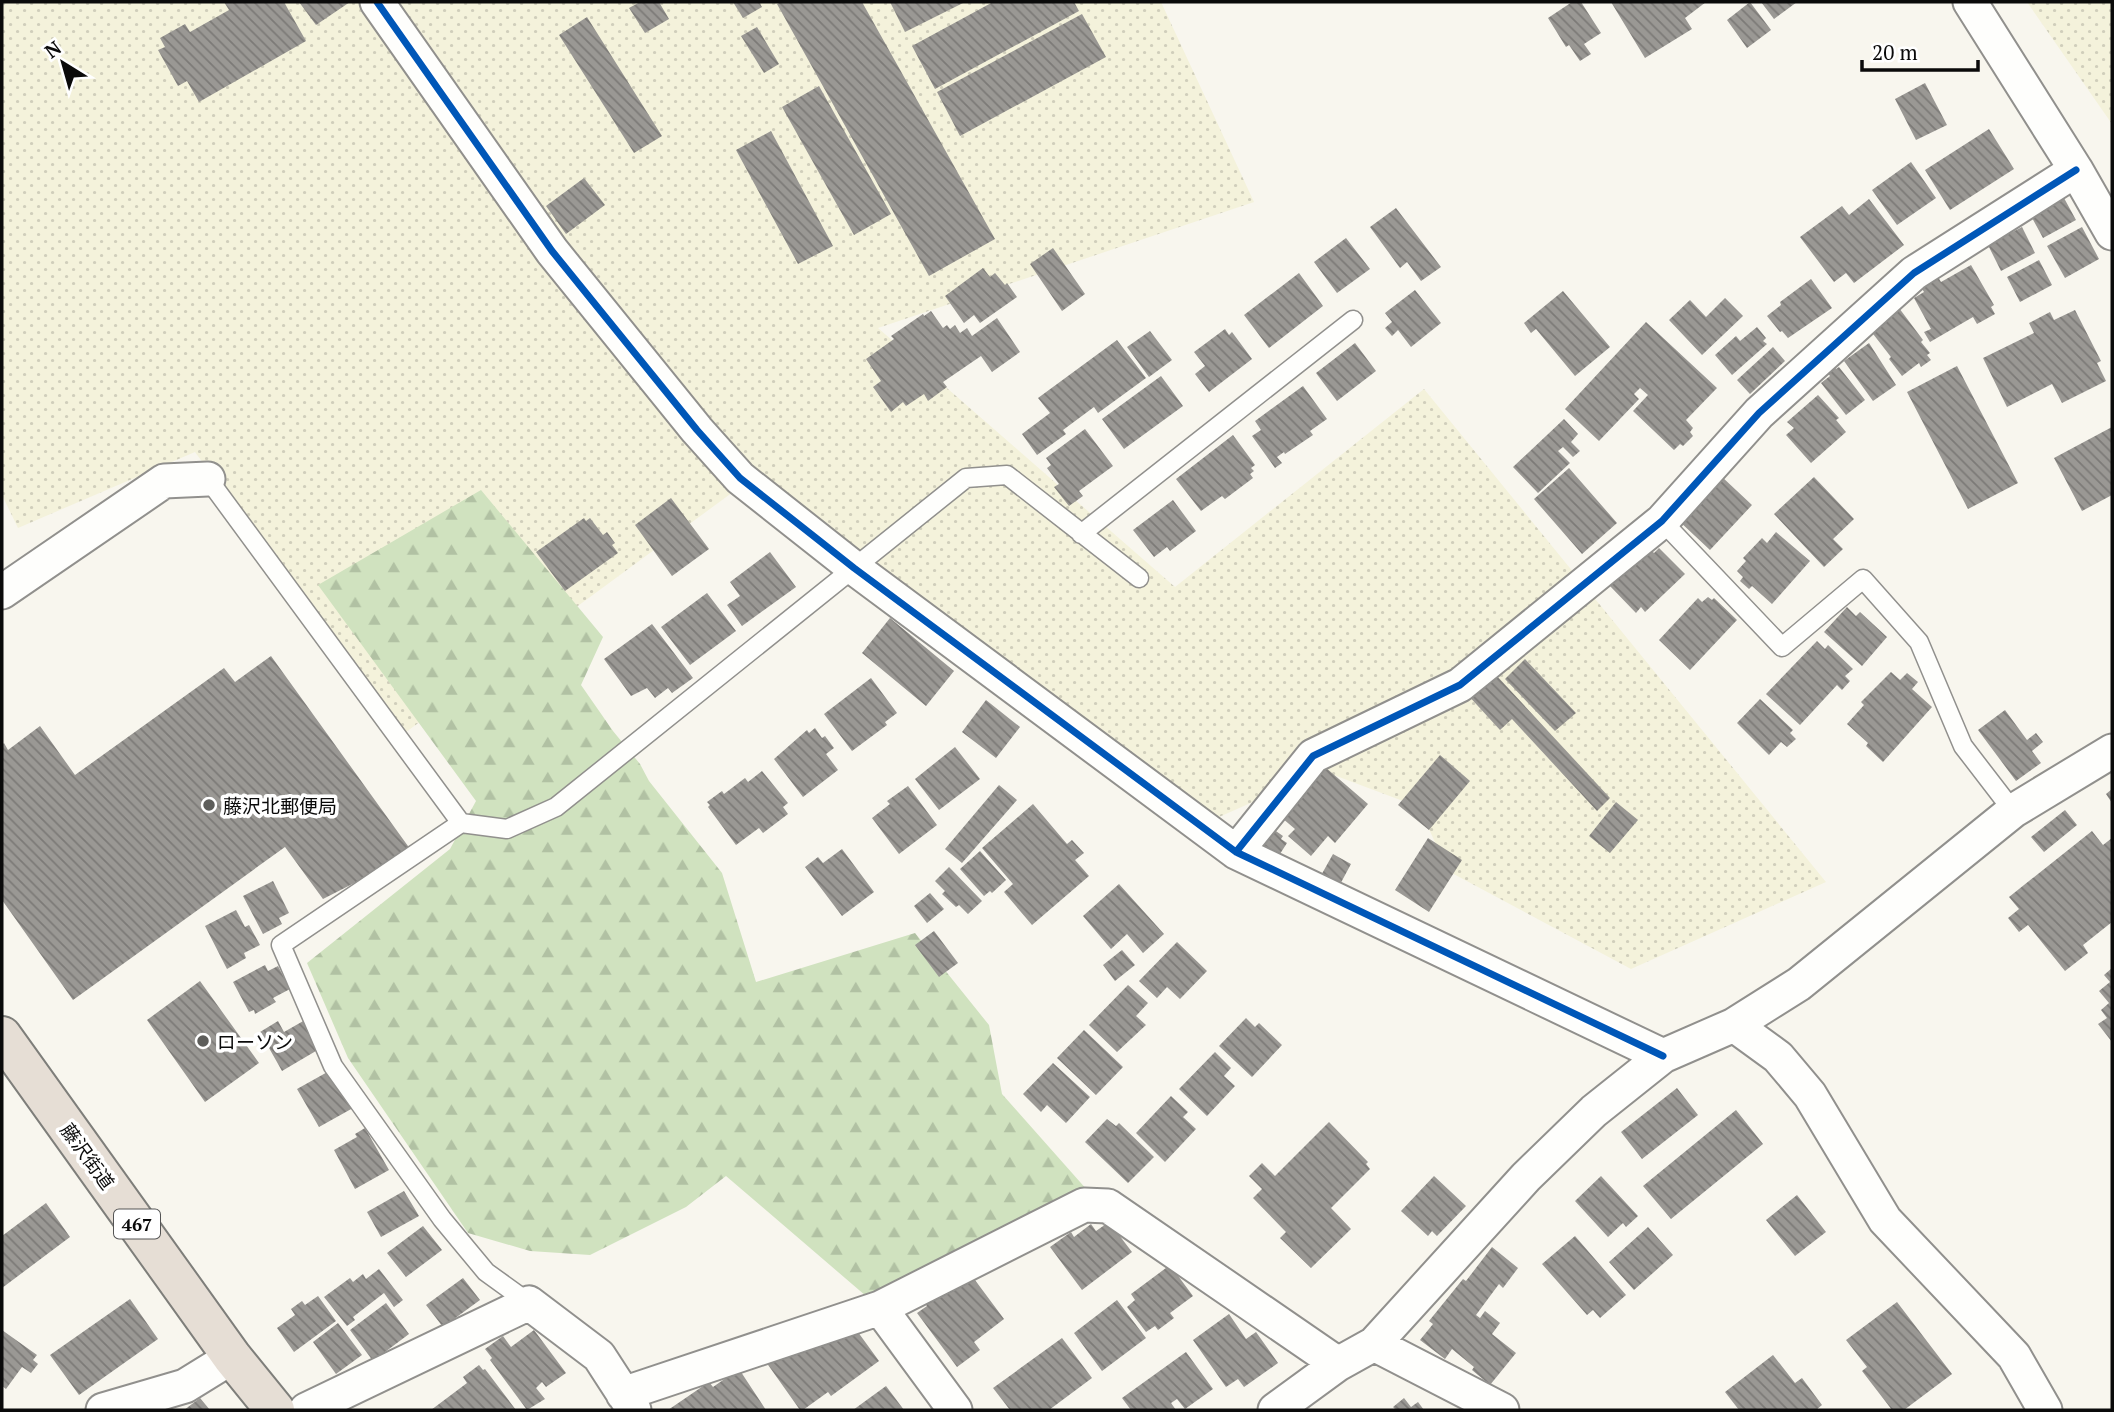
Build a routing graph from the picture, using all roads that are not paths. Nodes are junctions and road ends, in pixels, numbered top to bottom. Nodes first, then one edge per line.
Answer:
1 (377, 2) edge
2 (1970, 2) edge
3 (2076, 170) junction
4 (2112, 233) edge
5 (1353, 320) dead end
6 (208, 479) joint
7 (1662, 521) junction
8 (1081, 534) junction
9 (854, 568) junction
10 (1139, 578) dead end
11 (2, 592) edge
12 (2112, 751) edge
13 (2013, 811) junction
14 (461, 823) junction
15 (1236, 852) junction
16 (1734, 1025) junction
17 (2, 1036) edge
18 (1663, 1056) junction
19 (529, 1303) junction
20 (880, 1308) junction
21 (1374, 1344) junction
22 (232, 1357) junction
23 (1338, 1364) junction
24 (629, 1402) edge
25 (103, 1410) edge
26 (275, 1410) edge
27 (306, 1410) edge
28 (955, 1410) edge
29 (1275, 1410) edge
30 (1502, 1410) edge
31 (2045, 1410) edge

1 - 9 street
2 - 3 street
3 - 4 street
3 - 7 street
5 - 8 lane
6 - 11 street
6 - 14 lane
7 - 13 lane
7 - 15 street
8 - 9 lane
8 - 10 lane
9 - 14 lane
9 - 15 street
12 - 13 street
13 - 16 street
14 - 19 lane
15 - 18 street
16 - 18 street
16 - 31 street
17 - 22 highway, 藤沢街道 / 467
18 - 21 street
19 - 24 street
19 - 27 street
20 - 23 street
20 - 24 street
20 - 28 street
21 - 23 street
21 - 30 street
22 - 25 street
22 - 26 highway, 藤沢街道 / 467
23 - 29 street

